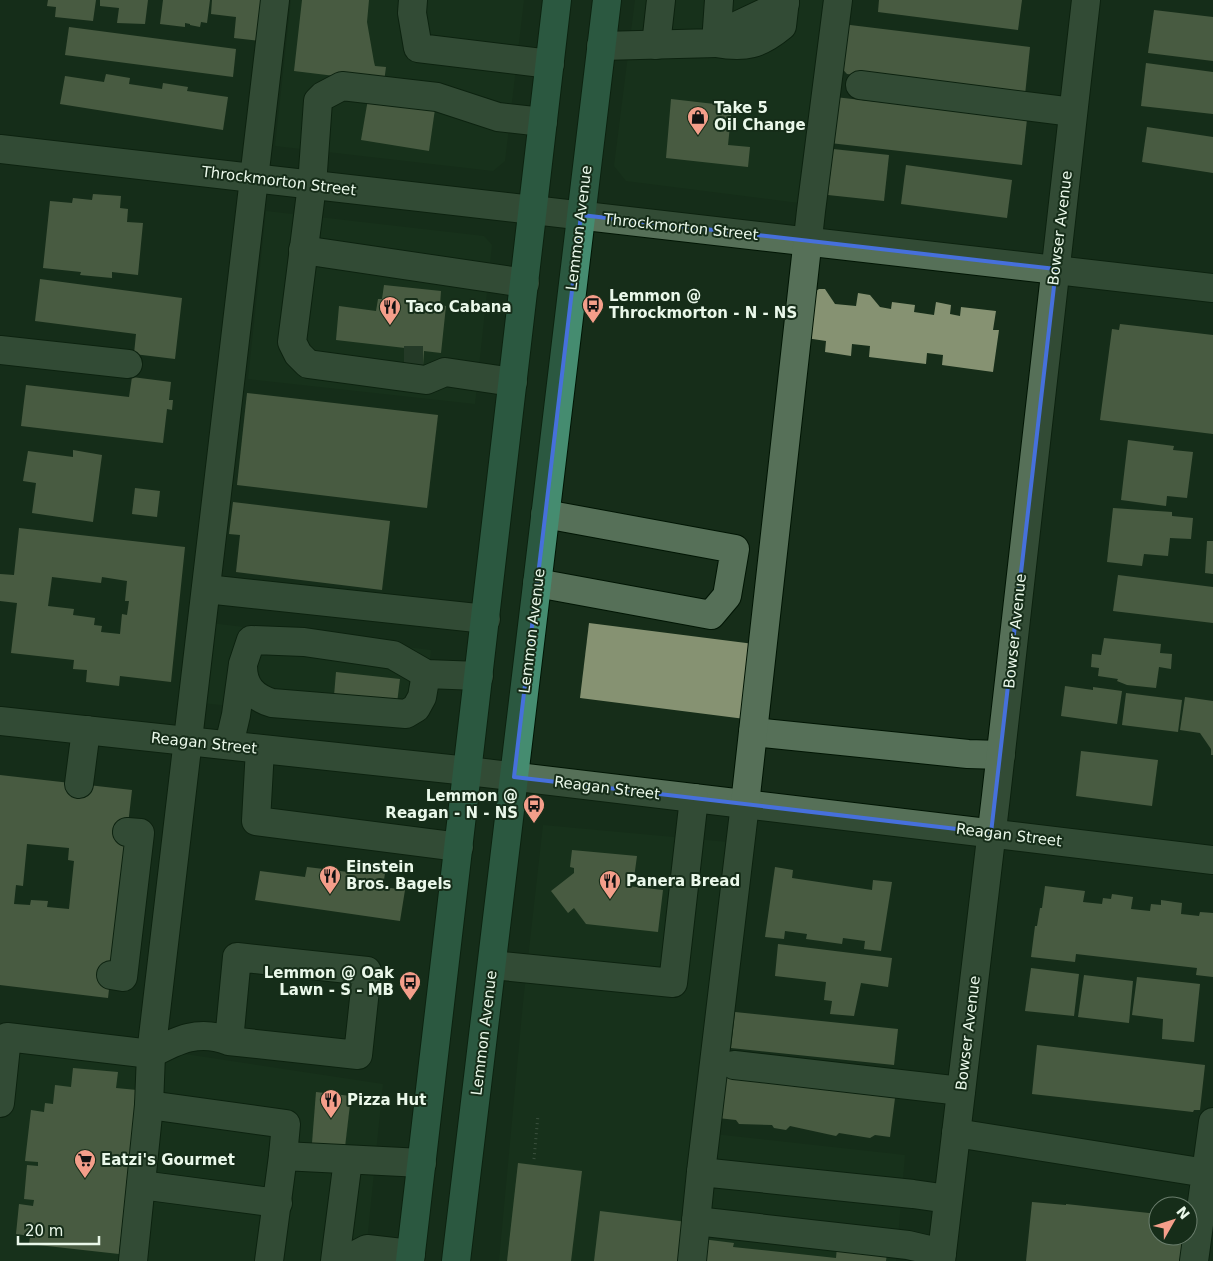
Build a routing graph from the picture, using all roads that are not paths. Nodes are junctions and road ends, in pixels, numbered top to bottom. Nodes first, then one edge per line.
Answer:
1 (275, 0) edge
2 (413, 0) edge
3 (557, 0) edge
4 (607, 0) edge
5 (661, 0) edge
6 (718, 0) edge
7 (838, 0) edge
8 (1086, 0) edge
9 (785, 2) edge
10 (716, 43) junction
11 (656, 45) junction
12 (601, 46) junction
13 (550, 64) junction
14 (860, 85) dead end
15 (1073, 112) junction
16 (544, 122) junction
17 (0, 149) edge
18 (254, 178) junction
19 (312, 185) junction
20 (534, 210) junction
21 (581, 215) junction
22 (808, 241) junction
23 (303, 250) junction
24 (1056, 269) junction
25 (525, 283) junction
26 (1213, 288) edge
27 (0, 350) edge
28 (128, 364) dead end
29 (424, 364) junction
30 (344, 369) junction
31 (513, 382) junction
32 (545, 514) junction
33 (537, 583) junction
34 (206, 590) junction
35 (486, 619) junction
36 (243, 664) junction
37 (426, 674) junction
38 (479, 676) junction
39 (0, 721) edge
40 (86, 730) junction
41 (753, 732) junction
42 (188, 741) junction
43 (229, 745) junction
44 (260, 749) junction
45 (1001, 755) junction
46 (468, 771) junction
47 (514, 777) junction
48 (79, 784) dead end
49 (694, 798) junction
50 (745, 804) junction
51 (127, 832) dead end
52 (991, 833) junction
53 (459, 847) junction
54 (1213, 860) edge
55 (492, 964) junction
56 (111, 975) dead end
57 (4, 1037) edge
58 (229, 1041) junction
59 (150, 1054) junction
60 (734, 1065) dead end
61 (961, 1091) junction
62 (0, 1103) edge
63 (149, 1105) junction
64 (1213, 1122) edge
65 (956, 1133) junction
66 (283, 1156) junction
67 (348, 1160) junction
68 (422, 1164) junction
69 (701, 1172) junction
70 (1206, 1174) junction
71 (141, 1185) junction
72 (948, 1199) junction
73 (278, 1204) junction
74 (696, 1221) junction
75 (411, 1257) edge
76 (941, 1257) edge
77 (134, 1261) edge
78 (269, 1261) edge
79 (335, 1261) edge
80 (344, 1261) edge
81 (456, 1261) edge
82 (692, 1261) edge
83 (1194, 1261) edge

1 - 18 street
2 - 13 street
3 - 13 main road
4 - 12 main road, Lemmon Avenue
5 - 11 street
6 - 10 street
7 - 22 street
8 - 15 street, Bowser Avenue
9 - 10 street
10 - 11 street
11 - 12 street
12 - 21 main road, Lemmon Avenue
13 - 16 main road
14 - 15 street
15 - 24 street, Bowser Avenue
16 - 19 street
16 - 20 main road
17 - 18 street, Throckmorton Street
18 - 19 street, Throckmorton Street
18 - 34 street
19 - 20 street, Throckmorton Street
19 - 23 street
20 - 21 street, Throckmorton Street
20 - 25 main road
21 - 22 street, Throckmorton Street
21 - 32 main road, Lemmon Avenue
22 - 24 street, Throckmorton Street
22 - 41 street
23 - 25 street
23 - 30 street
24 - 26 street, Throckmorton Street
24 - 45 street, Bowser Avenue
25 - 31 main road
27 - 28 street
29 - 30 street
29 - 30 street
29 - 31 street
31 - 35 main road
32 - 33 main road, Lemmon Avenue
32 - 33 street
33 - 47 main road, Lemmon Avenue
34 - 35 street
34 - 42 street
35 - 38 main road
36 - 37 street
36 - 37 street
36 - 43 street
37 - 38 street
38 - 46 main road
39 - 40 street, Reagan Street
40 - 42 street, Reagan Street
40 - 48 street
41 - 45 street
41 - 50 street
42 - 43 street, Reagan Street
42 - 59 street
43 - 44 street, Reagan Street
44 - 46 street, Reagan Street
44 - 53 street
45 - 52 street, Bowser Avenue
46 - 47 street, Reagan Street
46 - 53 main road
47 - 49 street, Reagan Street
47 - 55 main road, Lemmon Avenue
49 - 50 street, Reagan Street
49 - 55 street
50 - 52 street, Reagan Street
50 - 69 street
51 - 56 street
52 - 54 street, Reagan Street
52 - 61 street, Bowser Avenue
53 - 68 main road
55 - 81 main road, Lemmon Avenue
57 - 59 street
57 - 62 street
58 - 58 street
58 - 59 street
59 - 63 street
60 - 61 street
61 - 65 street, Bowser Avenue
63 - 66 street
63 - 71 street
64 - 70 street
65 - 70 street
65 - 72 street, Bowser Avenue
66 - 67 street
66 - 73 street
67 - 68 street
67 - 79 street
68 - 75 main road
69 - 72 street
69 - 74 street
70 - 83 street
71 - 73 street
71 - 77 street
72 - 76 street, Bowser Avenue
73 - 78 street
74 - 76 street
74 - 82 street
75 - 80 street

